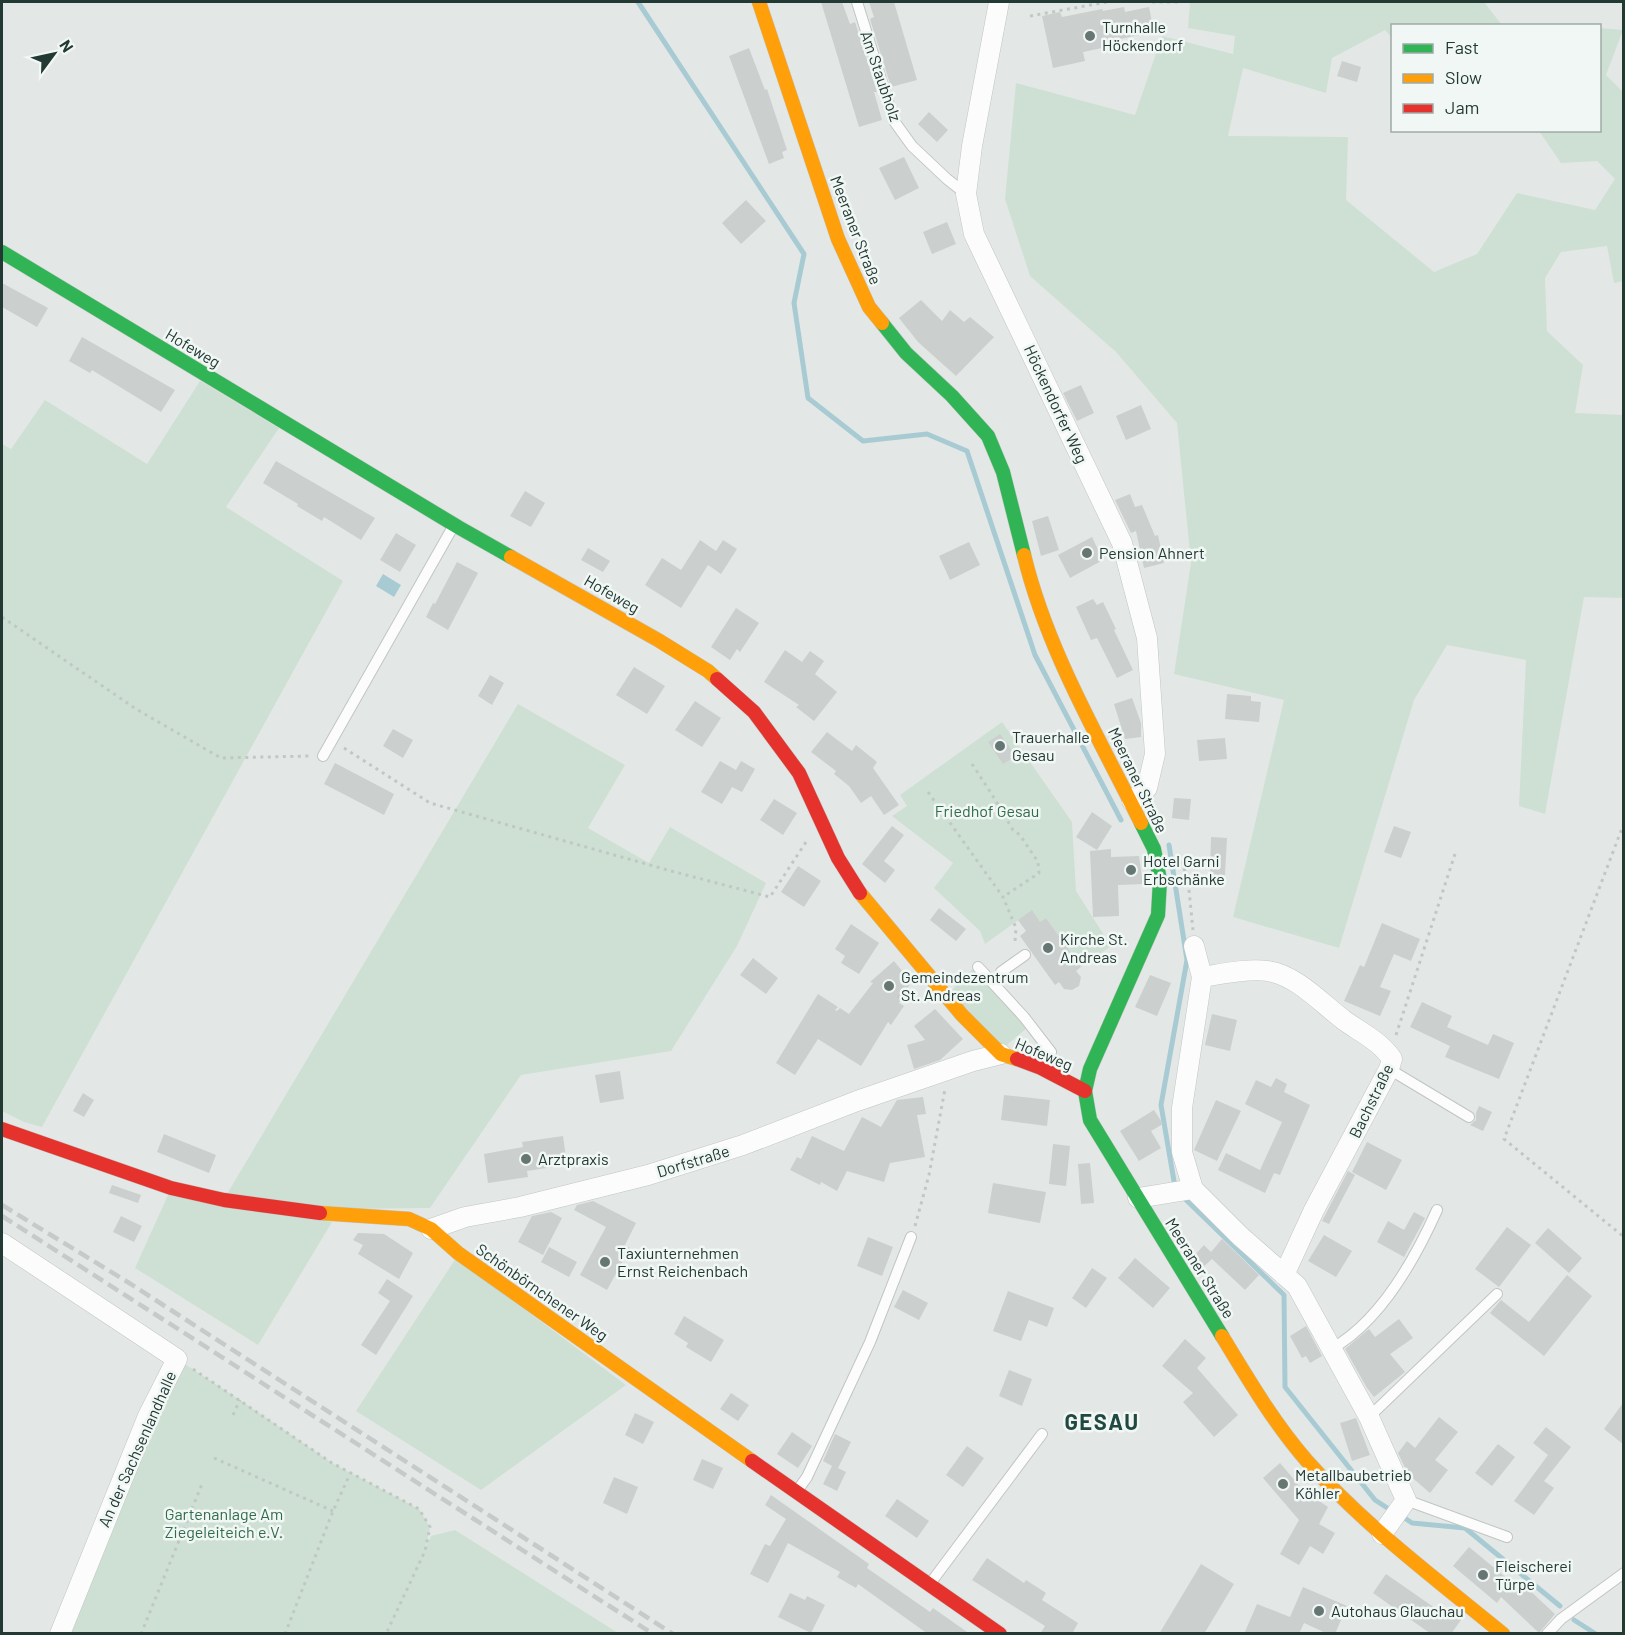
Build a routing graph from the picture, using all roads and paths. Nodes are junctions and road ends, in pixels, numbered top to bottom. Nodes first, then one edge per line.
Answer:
1 (759, 2) edge
2 (857, 2) edge
3 (999, 2) edge
4 (1107, 2) edge
5 (1152, 2) edge
6 (1181, 2) edge
7 (1030, 16) dead end
8 (966, 194) junction
9 (2, 252) edge
10 (454, 525) junction
11 (2, 616) edge
12 (332, 741) junction
13 (324, 756) joint
14 (972, 764) dead end
15 (928, 792) dead end
16 (1132, 801) junction
17 (821, 819) junction
18 (1623, 823) edge
19 (1455, 854) dead end
20 (1003, 897) junction
21 (1022, 926) dead end
22 (1016, 928) junction
23 (1015, 941) dead end
24 (1194, 946) dead end
25 (1025, 955) dead end
26 (978, 967) dead end
27 (1001, 972) dead end
28 (1202, 977) junction
29 (898, 996) dead end
30 (908, 1003) dead end
31 (1001, 1054) junction
32 (1389, 1062) junction
33 (1041, 1068) junction
34 (948, 1070) junction
35 (1085, 1091) junction
36 (1469, 1117) dead end
37 (2, 1129) edge
38 (1182, 1191) junction
39 (1138, 1198) junction
40 (1437, 1210) dead end
41 (431, 1229) junction
42 (911, 1237) joint
43 (1623, 1237) edge
44 (2, 1243) edge
45 (1284, 1275) junction
46 (1497, 1294) dead end
47 (1331, 1349) junction
48 (177, 1359) junction
49 (240, 1400) junction
50 (233, 1415) dead end
51 (1369, 1417) junction
52 (1042, 1434) dead end
53 (214, 1458) dead end
54 (350, 1474) junction
55 (202, 1484) dead end
56 (797, 1491) junction
57 (1406, 1500) junction
58 (333, 1511) junction
59 (1382, 1534) junction
60 (1507, 1537) dead end
61 (1623, 1573) edge
62 (929, 1586) junction
63 (60, 1634) edge
64 (141, 1634) edge
65 (285, 1634) edge
66 (386, 1634) edge
67 (1000, 1634) edge
68 (1503, 1634) edge
69 (1547, 1634) edge

1 - 16 street, Meeraner Straße
2 - 8 lane, Am Staubholz
3 - 8 street, Höckendorfer Weg
4 - 7 path
5 - 6 path
8 - 16 street, Höckendorfer Weg
9 - 10 street, Hofeweg
10 - 12 lane
10 - 17 street, Hofeweg
11 - 13 path
12 - 13 lane
12 - 17 path
14 - 20 path
15 - 20 path
16 - 35 street, Meeraner Straße
17 - 31 street, Hofeweg
18 - 43 path
19 - 32 path
20 - 22 path
21 - 22 path
22 - 23 path
24 - 28 street
25 - 27 lane
26 - 33 lane
28 - 32 street, Bachstraße
28 - 38 street
29 - 30 path
31 - 33 street, Hofeweg
31 - 34 street, Dorfstraße
32 - 36 lane
32 - 45 street, Bachstraße
33 - 35 street, Hofeweg
34 - 41 street, Dorfstraße
34 - 42 path
35 - 39 street, Meeraner Straße
37 - 41 street, Schönbörnchener Weg
38 - 39 street
38 - 45 street
39 - 59 street, Meeraner Straße
40 - 47 lane
41 - 56 street, Schönbörnchener Weg
42 - 56 lane
44 - 48 street, An der Sachsenlandhalle
45 - 47 street
46 - 51 lane
47 - 51 street
48 - 49 path
48 - 63 street, An der Sachsenlandhalle
49 - 50 path
49 - 54 path
51 - 57 street
52 - 62 lane
53 - 58 path
54 - 58 path
54 - 66 path
55 - 64 path
56 - 62 street, Schönbörnchener Weg
57 - 59 street
57 - 60 lane
58 - 65 path
59 - 68 street, Meeraner Straße
61 - 69 lane
62 - 67 street, Schönbörnchener Weg

